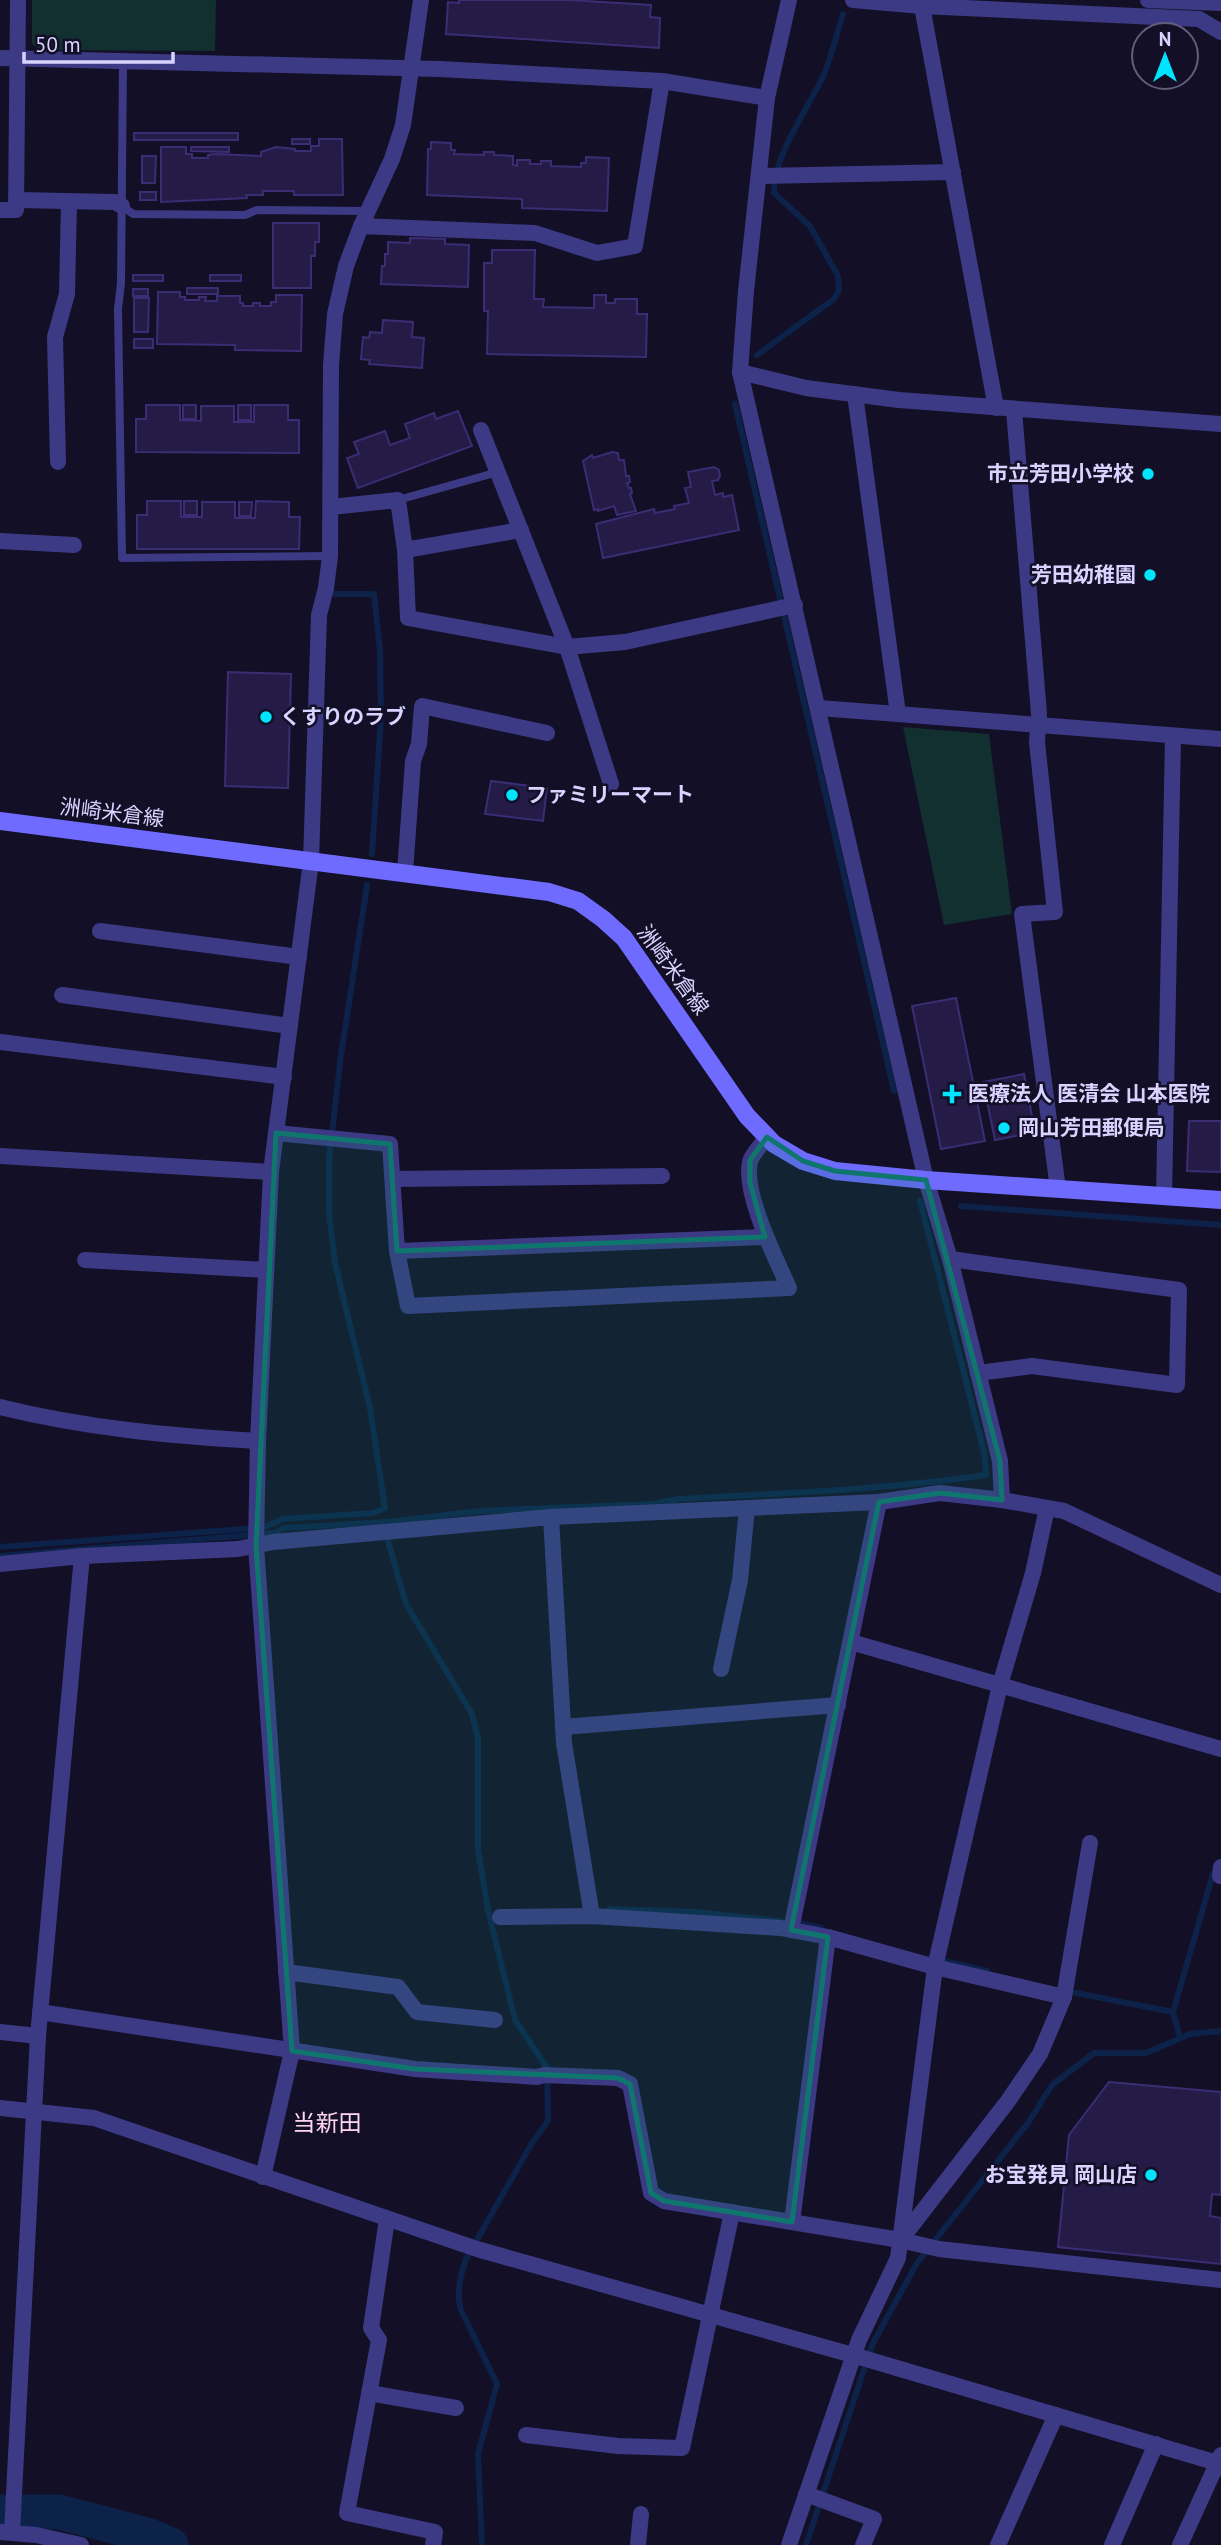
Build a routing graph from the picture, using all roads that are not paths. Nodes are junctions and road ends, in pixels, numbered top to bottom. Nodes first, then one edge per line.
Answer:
1 (18, 0) edge
2 (421, 0) edge
3 (789, 0) edge
4 (853, 0) edge
5 (1147, 0) edge
6 (1221, 3) edge
7 (1022, 5) edge
8 (922, 6) junction
9 (1078, 7) edge
10 (1221, 33) edge
11 (0, 58) edge
12 (18, 58) junction
13 (123, 61) junction
14 (411, 68) junction
15 (662, 81) junction
16 (767, 98) junction
17 (953, 172) junction
18 (770, 176) junction
19 (16, 200) junction
20 (69, 201) junction
21 (122, 206) junction
22 (0, 210) edge
23 (368, 211) junction
24 (361, 226) junction
25 (740, 372) junction
26 (855, 394) junction
27 (996, 408) junction
28 (1014, 410) junction
29 (1221, 424) edge
30 (481, 430) dead end
31 (58, 463) dead end
32 (498, 472) junction
33 (398, 500) junction
34 (331, 507) junction
35 (521, 530) junction
36 (0, 541) edge
37 (74, 545) dead end
38 (405, 550) junction
39 (330, 556) junction
40 (787, 606) junction
41 (567, 646) junction
42 (819, 708) junction
43 (898, 714) junction
44 (1038, 726) junction
45 (547, 733) dead end
46 (1173, 737) junction
47 (1221, 739) edge
48 (611, 784) dead end
49 (0, 821) edge
50 (311, 861) junction
51 (405, 872) junction
52 (100, 931) dead end
53 (299, 957) junction
54 (62, 995) dead end
55 (290, 1026) junction
56 (0, 1042) edge
57 (284, 1077) junction
58 (276, 1133) junction
59 (767, 1137) junction
60 (0, 1156) edge
61 (271, 1172) junction
62 (662, 1176) dead end
63 (393, 1179) junction
64 (1058, 1189) junction
65 (930, 1192) junction
66 (1164, 1196) junction
67 (1221, 1200) edge
68 (765, 1237) junction
69 (397, 1251) junction
70 (950, 1259) junction
71 (85, 1260) dead end
72 (267, 1270) junction
73 (978, 1373) junction
74 (0, 1407) edge
75 (258, 1441) junction
76 (1002, 1500) junction
77 (879, 1502) junction
78 (1047, 1507) junction
79 (747, 1508) junction
80 (551, 1517) junction
81 (256, 1537) junction
82 (82, 1556) junction
83 (0, 1564) edge
84 (1221, 1585) edge
85 (850, 1642) junction
86 (721, 1669) dead end
87 (1000, 1685) junction
88 (838, 1705) junction
89 (563, 1727) junction
90 (1221, 1749) edge
91 (1090, 1843) dead end
92 (592, 1911) junction
93 (500, 1917) dead end
94 (792, 1925) junction
95 (828, 1937) junction
96 (936, 1962) junction
97 (286, 1972) junction
98 (1064, 1993) junction
99 (40, 2012) junction
100 (495, 2021) dead end
101 (0, 2032) edge
102 (38, 2036) junction
103 (292, 2051) junction
104 (0, 2108) edge
105 (34, 2111) junction
106 (263, 2177) junction
107 (732, 2212) junction
108 (387, 2219) junction
109 (792, 2222) junction
110 (900, 2239) junction
111 (1221, 2280) edge
112 (712, 2315) junction
113 (864, 2358) junction
114 (369, 2393) junction
115 (456, 2408) dead end
116 (1056, 2415) junction
117 (526, 2435) dead end
118 (1156, 2444) junction
119 (1220, 2460) edge
120 (809, 2495) junction
121 (640, 2514) dead end
122 (8, 2529) edge
123 (81, 2545) edge
124 (433, 2545) edge
125 (638, 2545) edge
126 (789, 2545) edge
127 (863, 2545) edge
128 (998, 2545) edge
129 (1112, 2545) edge
130 (1180, 2545) edge

1 - 12 street
2 - 14 street
3 - 16 street
4 - 8 street
5 - 6 street
7 - 8 street
7 - 9 street
8 - 17 street
9 - 10 street
11 - 12 street
12 - 13 street
12 - 19 street
13 - 14 street
13 - 21 lane
14 - 15 street
14 - 23 street
15 - 16 street
15 - 24 street
16 - 18 street
17 - 18 street
17 - 27 street
18 - 25 street
19 - 20 street
19 - 22 street
20 - 21 street
20 - 31 street
21 - 23 lane
21 - 39 lane
23 - 24 street
24 - 34 street
25 - 26 street
25 - 40 street
26 - 27 street
26 - 43 street
27 - 28 street
28 - 29 street
28 - 44 street
30 - 32 street
32 - 33 lane
32 - 35 street
33 - 34 street
33 - 38 street
34 - 39 street
35 - 38 street
35 - 41 street
36 - 37 street
38 - 41 street
39 - 50 street
40 - 41 street
40 - 42 street
41 - 48 street
42 - 43 street
42 - 65 street
43 - 44 street
44 - 46 street
44 - 64 street
45 - 51 street
46 - 47 street
46 - 66 street
49 - 50 main road, 洲崎米倉線
50 - 51 main road, 洲崎米倉線
50 - 53 street
51 - 59 main road, 洲崎米倉線
52 - 53 street
53 - 55 street
54 - 55 street
55 - 57 street
56 - 57 street
57 - 58 street
58 - 61 street
58 - 63 street
59 - 65 main road, 洲崎米倉線
59 - 68 street
60 - 61 street
61 - 72 street
62 - 63 street
63 - 69 street
64 - 65 main road, 洲崎米倉線
64 - 66 main road, 洲崎米倉線
65 - 70 street
66 - 67 main road, 洲崎米倉線
68 - 69 street
68 - 69 street
70 - 73 street
70 - 73 street
71 - 72 street
72 - 75 street
73 - 76 street
74 - 75 street
75 - 81 street
76 - 77 street
76 - 78 street
77 - 79 street
77 - 85 street
78 - 84 street
78 - 87 street
79 - 80 street
79 - 86 street
80 - 81 street
80 - 89 street
81 - 82 street
81 - 97 street
82 - 83 street
82 - 99 street
85 - 87 street
85 - 88 street
87 - 90 street
87 - 96 street
88 - 89 street
88 - 94 street
89 - 92 street
91 - 98 street
92 - 93 street
92 - 94 street
94 - 95 street
95 - 96 street
95 - 109 street
96 - 98 street
96 - 110 street
97 - 100 street
97 - 103 street
98 - 110 street
99 - 102 street
99 - 103 street
101 - 102 street
102 - 105 street
103 - 106 street
103 - 107 street
104 - 105 street
105 - 106 street
105 - 122 street
106 - 108 street
107 - 109 street
107 - 112 street
108 - 112 street
108 - 114 street
109 - 110 street
110 - 111 street
110 - 113 street
112 - 113 street
112 - 117 street
113 - 116 street
113 - 120 street
114 - 115 street
114 - 124 street
116 - 118 street
116 - 128 street
118 - 119 street
118 - 129 street
119 - 130 street
120 - 126 street
120 - 127 street
121 - 125 street
122 - 123 street

